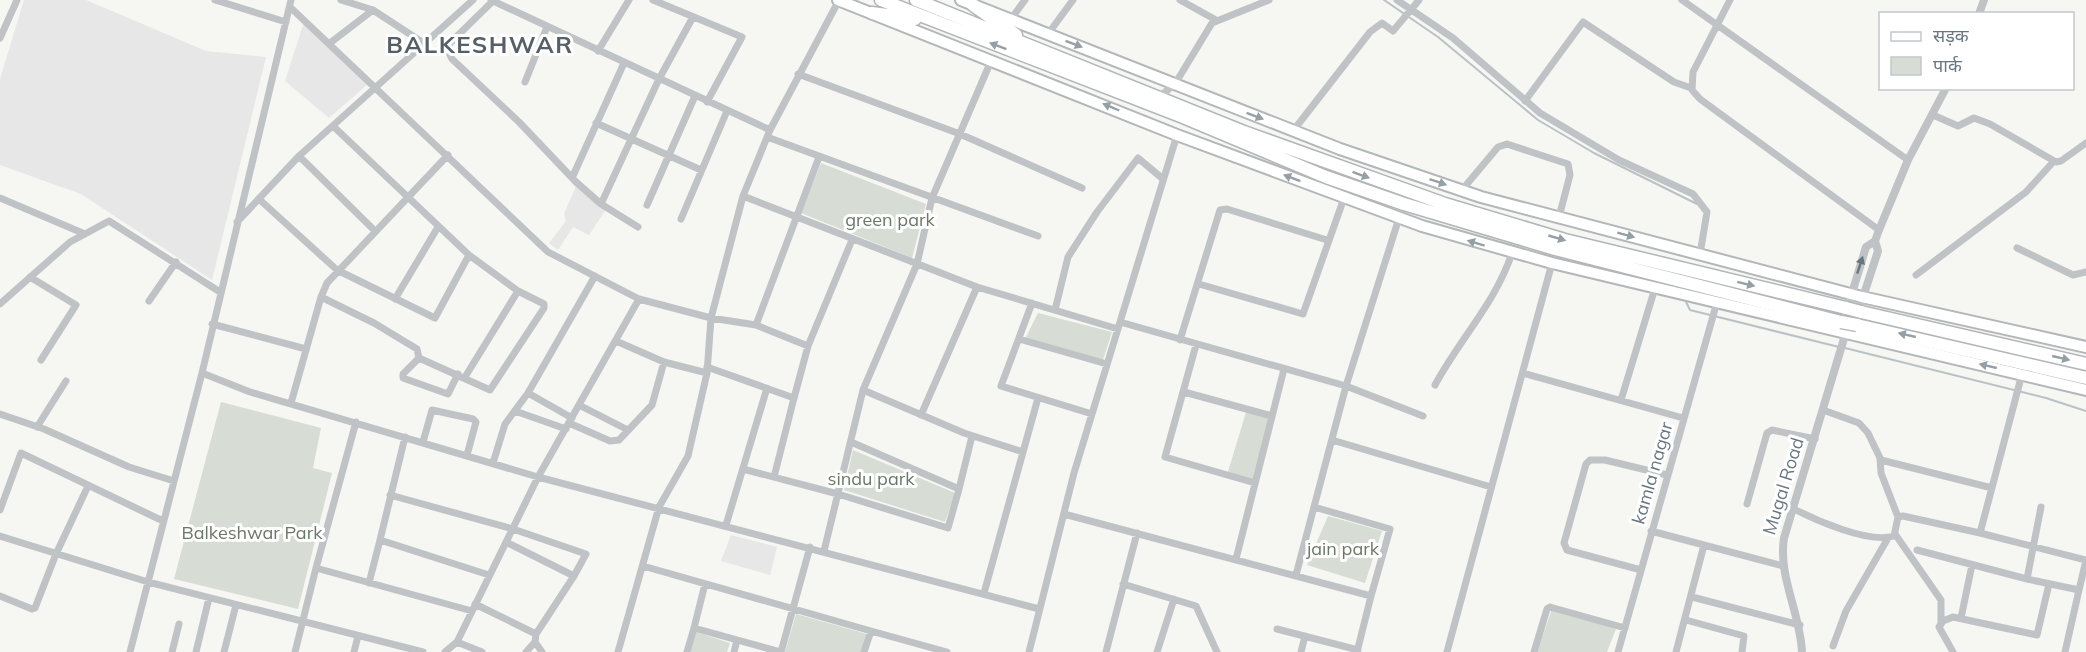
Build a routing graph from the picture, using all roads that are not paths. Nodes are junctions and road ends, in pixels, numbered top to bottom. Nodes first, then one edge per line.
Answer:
1 (16, 0) edge
2 (215, 0) edge
3 (341, 0) edge
4 (473, 0) edge
5 (493, 0) edge
6 (629, 0) edge
7 (653, 0) edge
8 (838, 0) edge
9 (881, 0) edge
10 (916, 0) edge
11 (1025, 0) edge
12 (1073, 0) edge
13 (1180, 0) edge
14 (1269, 0) edge
15 (1397, 0) edge
16 (1419, 0) edge
17 (1682, 0) edge
18 (1730, 0) edge
19 (967, 2) edge
20 (291, 3) edge
21 (1193, 3) edge
22 (374, 10) junction
23 (872, 13) junction
24 (1407, 15) junction
25 (693, 17) junction
26 (1011, 19) junction
27 (1216, 20) junction
28 (286, 22) junction
29 (1718, 23) junction
30 (948, 26) junction
31 (547, 27) junction
32 (1048, 34) junction
33 (0, 38) edge
34 (330, 43) junction
35 (425, 44) junction
36 (1031, 46) junction
37 (598, 51) junction
38 (992, 61) junction
39 (624, 63) junction
40 (798, 74) junction
41 (659, 79) junction
42 (525, 82) dead end
43 (1175, 84) junction
44 (377, 87) junction
45 (1691, 88) junction
46 (1945, 90) edge
47 (695, 96) junction
48 (1159, 97) junction
49 (1525, 100) junction
50 (707, 102) junction
51 (726, 111) junction
52 (1933, 115) junction
53 (596, 123) junction
54 (333, 126) junction
55 (1293, 130) junction
56 (768, 134) junction
57 (960, 134) junction
58 (1177, 135) junction
59 (631, 139) junction
60 (2086, 143) edge
61 (448, 155) junction
62 (668, 155) junction
63 (299, 156) junction
64 (819, 157) junction
65 (1908, 160) junction
66 (2054, 161) junction
67 (702, 170) junction
68 (572, 178) junction
69 (1163, 179) junction
70 (1083, 188) dead end
71 (1462, 190) junction
72 (743, 196) junction
73 (407, 197) junction
74 (0, 198) edge
75 (932, 198) junction
76 (1344, 198) junction
77 (260, 200) junction
78 (600, 204) junction
79 (647, 205) dead end
80 (1559, 217) junction
81 (795, 218) junction
82 (1399, 218) junction
83 (681, 219) dead end
84 (237, 222) junction
85 (438, 226) junction
86 (639, 227) dead end
87 (1879, 230) junction
88 (375, 231) junction
89 (85, 234) junction
90 (1038, 236) dead end
91 (852, 240) junction
92 (1327, 240) junction
93 (2017, 248) dead end
94 (1512, 253) junction
95 (1700, 254) junction
96 (469, 255) junction
97 (176, 262) junction
98 (1552, 263) junction
99 (917, 264) junction
100 (337, 270) junction
101 (2086, 272) edge
102 (1916, 275) dead end
103 (595, 276) junction
104 (30, 277) junction
105 (1198, 284) junction
106 (977, 287) junction
107 (1655, 288) junction
108 (220, 291) junction
109 (518, 291) junction
110 (1856, 296) junction
111 (321, 297) junction
112 (395, 299) junction
113 (639, 299) junction
114 (149, 301) dead end
115 (1032, 303) junction
116 (0, 304) edge
117 (1055, 310) junction
118 (1714, 311) junction
119 (711, 318) junction
120 (212, 324) junction
121 (756, 325) junction
122 (1119, 325) junction
123 (1019, 339) junction
124 (1180, 340) junction
125 (1844, 340) junction
126 (616, 341) junction
127 (1196, 345) junction
128 (808, 346) junction
129 (2086, 347) edge
130 (306, 349) junction
131 (419, 358) junction
132 (41, 360) dead end
133 (664, 362) junction
134 (1107, 364) junction
135 (2086, 364) edge
136 (1284, 369) junction
137 (707, 370) junction
138 (202, 373) junction
139 (1523, 373) junction
140 (2022, 374) junction
141 (462, 376) junction
142 (2086, 378) edge
143 (66, 381) dead end
144 (1435, 385) dead end
145 (1346, 387) junction
146 (767, 388) junction
147 (863, 390) junction
148 (2086, 390) edge
149 (1184, 392) junction
150 (528, 393) junction
151 (794, 398) junction
152 (1038, 398) junction
153 (1621, 400) junction
154 (291, 403) junction
155 (579, 405) junction
156 (1823, 410) junction
157 (515, 411) junction
158 (0, 414) edge
159 (1092, 414) junction
160 (921, 415) junction
161 (1272, 416) junction
162 (1423, 416) dead end
163 (1683, 418) junction
164 (356, 422) junction
165 (569, 423) junction
166 (37, 427) junction
167 (628, 430) junction
168 (972, 436) junction
169 (405, 437) junction
170 (1815, 439) junction
171 (1332, 440) junction
172 (423, 442) junction
173 (850, 442) junction
174 (1023, 452) junction
175 (467, 455) junction
176 (1880, 459) junction
177 (493, 463) junction
178 (743, 469) junction
179 (1667, 475) junction
180 (538, 477) junction
181 (774, 477) junction
182 (174, 482) junction
183 (1255, 483) junction
184 (88, 486) junction
185 (1491, 487) junction
186 (1992, 488) junction
187 (959, 489) junction
188 (838, 494) junction
189 (390, 495) junction
190 (1747, 504) dead end
191 (659, 507) junction
192 (1314, 507) junction
193 (2041, 507) dead end
194 (1792, 508) junction
195 (0, 510) edge
196 (1064, 514) junction
197 (1898, 517) junction
198 (164, 521) junction
199 (726, 525) junction
200 (513, 529) junction
201 (1651, 531) junction
202 (1137, 533) junction
203 (1980, 533) junction
204 (1895, 534) junction
205 (0, 536) edge
206 (1887, 538) junction
207 (380, 540) junction
208 (506, 542) junction
209 (1704, 545) junction
210 (810, 547) junction
211 (2033, 548) junction
212 (1917, 550) dead end
213 (824, 551) junction
214 (56, 554) junction
215 (1236, 559) junction
216 (2086, 560) edge
217 (1972, 565) junction
218 (642, 566) junction
219 (1783, 566) junction
220 (316, 568) junction
221 (1641, 570) junction
222 (489, 575) junction
223 (1296, 575) junction
224 (574, 576) junction
225 (2027, 579) junction
226 (148, 582) junction
227 (369, 583) junction
228 (705, 584) junction
229 (1124, 584) junction
230 (2049, 584) junction
231 (2079, 590) junction
232 (984, 593) junction
233 (0, 596) edge
234 (1371, 596) junction
235 (1692, 597) junction
236 (209, 598) junction
237 (1174, 599) junction
238 (236, 605) junction
239 (473, 608) junction
240 (1039, 609) junction
241 (793, 610) junction
242 (1961, 618) junction
243 (1686, 620) junction
244 (302, 622) junction
245 (1941, 623) junction
246 (179, 624) dead end
247 (1800, 625) junction
248 (694, 628) junction
249 (1625, 628) junction
250 (1276, 629) dead end
251 (871, 631) junction
252 (358, 636) junction
253 (1305, 636) junction
254 (535, 638) junction
255 (737, 640) junction
256 (1833, 646) dead end
257 (457, 647) edge
258 (1357, 651) edge
259 (130, 652) edge
260 (172, 652) edge
261 (196, 652) edge
262 (224, 652) edge
263 (295, 652) edge
264 (354, 652) edge
265 (423, 652) edge
266 (445, 652) edge
267 (482, 652) edge
268 (526, 652) edge
269 (542, 652) edge
270 (618, 652) edge
271 (687, 652) edge
272 (735, 652) edge
273 (781, 652) edge
274 (864, 652) edge
275 (947, 652) edge
276 (1029, 652) edge
277 (1106, 652) edge
278 (1157, 652) edge
279 (1217, 652) edge
280 (1301, 652) edge
281 (1448, 652) edge
282 (1534, 652) edge
283 (1618, 652) edge
284 (1676, 652) edge
285 (1742, 652) edge
286 (1802, 652) edge
287 (1953, 652) edge
288 (2065, 652) edge

1 - 33 street
2 - 28 street
3 - 22 street
4 - 35 street
5 - 31 street
5 - 68 street
6 - 37 street
7 - 25 street
8 - 23 main road
8 - 40 street
9 - 30 highway
10 - 36 highway
11 - 26 street
12 - 32 street
13 - 21 street
14 - 27 street
15 - 24 street
16 - 24 street
17 - 29 street
18 - 29 street
19 - 26 main road
19 - 36 highway
20 - 28 street
20 - 34 street
21 - 27 street
22 - 34 street
22 - 35 street
23 - 30 highway
23 - 38 main road
24 - 49 street
24 - 55 street
25 - 41 street
25 - 50 street
26 - 32 main road
27 - 43 street
28 - 84 street
29 - 45 street
29 - 65 street
142 -> 30 highway, bridge
31 - 37 street
31 - 42 street
32 -> 43 main road
34 - 44 street
35 - 44 street
36 - 48 highway
37 - 39 street
38 - 57 street
58 -> 38 main road
39 - 41 street
39 - 53 street
40 - 56 street
40 - 57 street
41 - 47 street
41 - 59 street
43 - 48 street
43 -> 55 main road
44 - 54 street
44 - 61 street
45 - 49 street
45 - 87 street
46 - 52 street, Mugal Road
47 - 50 street
47 - 62 street
48 -> 135 highway, bridge
49 - 95 street
50 - 51 street
51 - 56 street
51 - 67 street
52 - 65 street, Mugal Road
52 - 66 street
53 - 59 street
53 - 68 street
54 - 63 street
54 - 73 street
55 -> 71 main road
56 - 64 street
56 - 72 street
57 - 70 street
57 - 75 street
58 - 69 street
76 -> 58 main road
59 - 62 street
59 - 78 street
60 - 66 street
61 - 73 street
61 - 103 street
62 - 67 street
62 - 79 street
63 - 77 street
63 - 88 street
64 - 75 street
64 - 81 street
65 - 87 street, Mugal Road
66 - 102 street
67 - 83 street
68 - 78 street
69 - 117 street
69 - 122 street
71 - 80 main road
71 - 80 street
72 - 81 street
72 - 119 street
73 - 85 street
73 - 88 street
74 - 89 street
75 - 90 street
75 - 99 street
76 - 82 main road
76 - 92 street
77 - 84 street
77 - 100 street
78 - 86 street
80 -> 95 main road
81 - 91 street
81 - 121 street
94 -> 82 main road
82 - 145 street
84 - 108 street
85 - 96 street
85 - 112 street
87 - 110 street, Mugal Road
88 - 100 street
89 - 97 street
89 - 104 street
91 - 99 street
91 - 128 street
92 - 105 street
92 - 105 street
93 - 101 street
94 - 98 main road
94 - 144 street
95 - 110 main road
96 - 109 street
96 - 112 street
97 - 108 street
97 - 114 street
98 - 107 main road
98 - 139 street
99 - 106 street
99 - 147 street
100 - 111 street
100 - 112 street
103 - 113 street
103 - 150 street
104 - 116 street
104 - 132 street
105 - 124 street
106 - 115 street
106 - 160 street
107 - 118 main road
107 - 153 street
108 - 120 street
109 - 141 street
109 - 141 street
110 - 125 street, Mugal Road
110 - 129 main road
111 - 130 street
111 - 131 street
113 - 119 street
113 - 126 street
115 - 117 street
115 - 123 street
117 - 122 street
118 - 125 main road
118 - 163 street, kamla nagar
119 - 121 street
119 - 137 street
120 - 130 street
120 - 138 street
121 - 128 street
122 - 124 street
122 - 134 street
123 - 134 street
123 - 152 street
124 - 127 street
140 -> 125 main road
125 - 156 street, Mugal Road
126 - 133 street
126 - 155 street
127 - 136 street
127 - 149 street
128 - 151 street
130 - 154 street
131 - 141 street
131 - 141 street
133 - 137 street
133 - 167 street
134 - 159 street
136 - 145 street
136 - 161 street
137 - 146 street
137 - 191 street
138 - 154 street
138 - 182 street
139 - 153 street
139 - 185 street
140 - 148 main road
140 - 186 street
143 - 166 street
145 - 162 street
145 - 171 street
146 - 151 street
146 - 178 street
147 - 160 street
147 - 173 street
149 - 161 street
149 - 183 street
150 - 157 street
150 - 165 street
151 - 181 street
152 - 159 street
152 - 174 street
153 - 163 street
154 - 164 street
155 - 165 street
155 - 167 street
156 - 170 street, Mugal Road
156 - 176 street
157 - 165 street
157 - 177 street
158 - 166 street
159 - 196 street
160 - 168 street
161 - 183 street
163 - 179 street, kamla nagar
164 - 169 street
164 - 220 street
165 - 167 street
165 - 180 street
166 - 182 street
168 - 174 street
168 - 187 street
169 - 172 street
169 - 189 street
170 - 190 street
170 - 194 street, Mugal Road
171 - 185 street
171 - 192 street
172 - 175 street
172 - 175 street
173 - 187 street
173 - 188 street
174 - 232 street
175 - 177 street
176 - 186 street
176 - 197 street
177 - 180 street
178 - 181 street
178 - 199 street
179 - 201 street, kamla nagar
179 - 221 street
180 - 191 street
180 - 200 street
181 - 188 street
182 - 198 street
183 - 215 street
184 - 195 street
184 - 198 street
184 - 214 street
185 - 281 street
186 - 203 street
187 - 188 street
188 - 213 street
189 - 200 street
189 - 207 street
191 - 199 street
191 - 218 street
192 - 223 street
192 - 234 street
193 - 211 street
194 - 206 street
194 - 219 street, Mugal Road
196 - 202 street
196 - 240 street
197 - 203 street
197 - 204 street
198 - 226 street
199 - 210 street
200 - 208 street
200 - 224 street
201 - 209 street
201 - 221 street, kamla nagar
202 - 215 street
202 - 229 street
203 - 211 street
204 - 206 street
204 - 245 street
205 - 214 street
206 - 256 street
207 - 222 street
207 - 227 street
208 - 222 street
208 - 224 street
209 - 219 street
209 - 235 street
210 - 213 street
210 - 241 street
211 - 216 street
211 - 225 street
212 - 217 street
213 - 232 street
214 - 226 street
214 - 233 street
215 - 223 street
216 - 231 street
217 - 225 street
217 - 242 street
218 - 228 street
218 - 270 street
219 - 247 street, Mugal Road
220 - 227 street
220 - 244 street
221 - 249 street, kamla nagar
222 - 239 street
223 - 234 street
224 - 254 street
225 - 230 street
226 - 236 street
226 - 259 street
227 - 239 street
228 - 241 street
228 - 248 street
229 - 237 street
229 - 277 street
230 - 231 street
230 - 242 street
231 - 288 street
232 - 240 street
234 - 258 street
235 - 243 street
235 - 247 street
236 - 238 street
236 - 261 street
237 - 278 street
237 - 279 street
238 - 244 street
238 - 262 street
239 - 254 street
239 - 257 street
240 - 276 street
241 - 251 street
241 - 273 street
242 - 245 street
243 - 284 street
243 - 285 street
244 - 252 street
244 - 263 street
245 - 287 street
246 - 260 street
247 - 286 street, Mugal Road
248 - 255 street
248 - 271 street
249 - 282 street
249 - 283 street, kamla nagar
250 - 253 street
251 - 274 street
251 - 275 street
252 - 264 street
252 - 265 street
253 - 258 street
253 - 280 street
254 - 268 street
254 - 269 street
255 - 272 street
255 - 273 street
257 - 266 street
257 - 267 street

